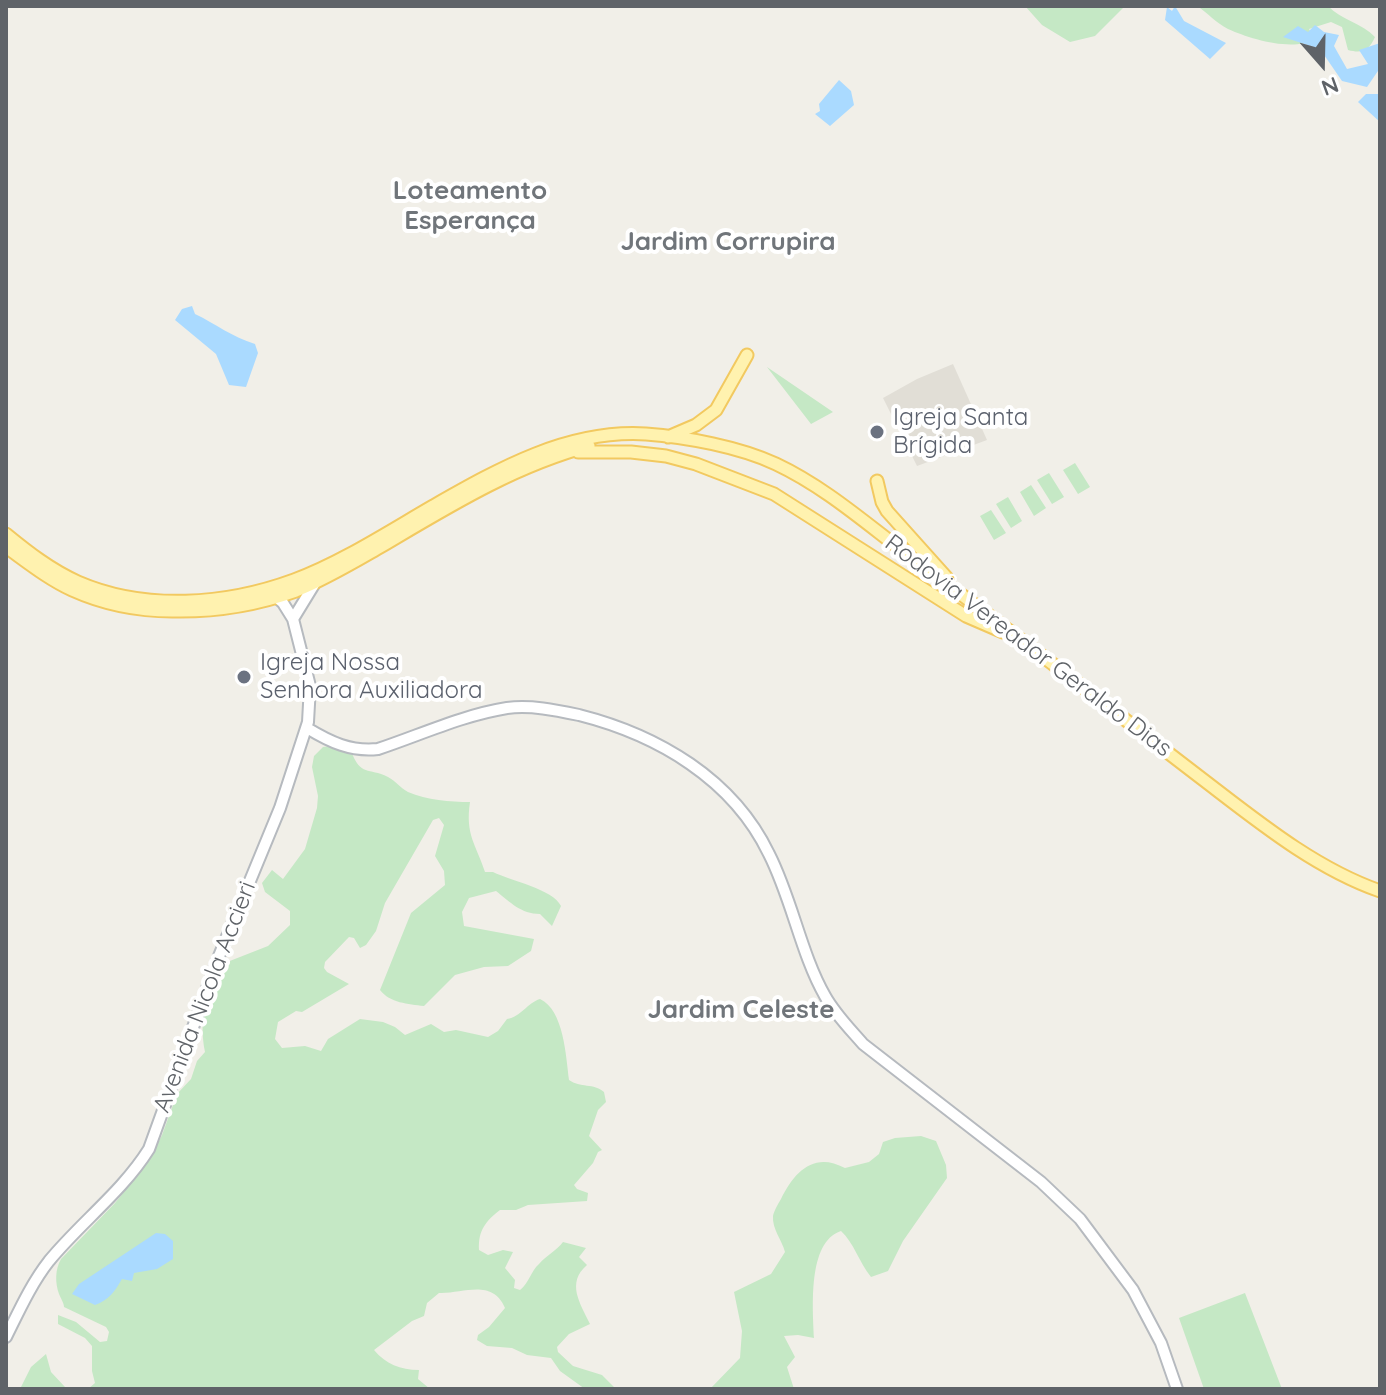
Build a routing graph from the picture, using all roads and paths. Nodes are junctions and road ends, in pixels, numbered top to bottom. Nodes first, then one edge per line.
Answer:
1 (747, 355) dead end
2 (664, 438) junction
3 (564, 453) junction
4 (877, 481) dead end
5 (6, 534) edge
6 (6, 547) edge
7 (315, 583) junction
8 (958, 591) junction
9 (276, 597) junction
10 (293, 619) junction
11 (1019, 639) junction
12 (307, 728) junction
13 (1380, 891) edge
14 (6, 1337) edge
15 (1177, 1389) edge

1 - 2 main road
2 - 3 main road, Rodovia Vereador Geraldo Dias
2 - 5 main road, Rodovia Vereador Geraldo Dias
2 - 8 main road, Rodovia Vereador Geraldo Dias
3 - 7 main road, Rodovia Vereador Geraldo Dias
3 - 11 main road
4 - 8 main road
6 - 9 main road, Rodovia Vereador Geraldo Dias
7 - 9 main road, Rodovia Vereador Geraldo Dias
7 - 10 street
8 - 11 main road, Rodovia Vereador Geraldo Dias
9 - 10 street, Avenida Nicola Accieri
10 - 12 street, Avenida Nicola Accieri
11 - 13 main road, Rodovia Vereador Geraldo Dias
12 - 14 street, Avenida Nicola Accieri
12 - 15 street

